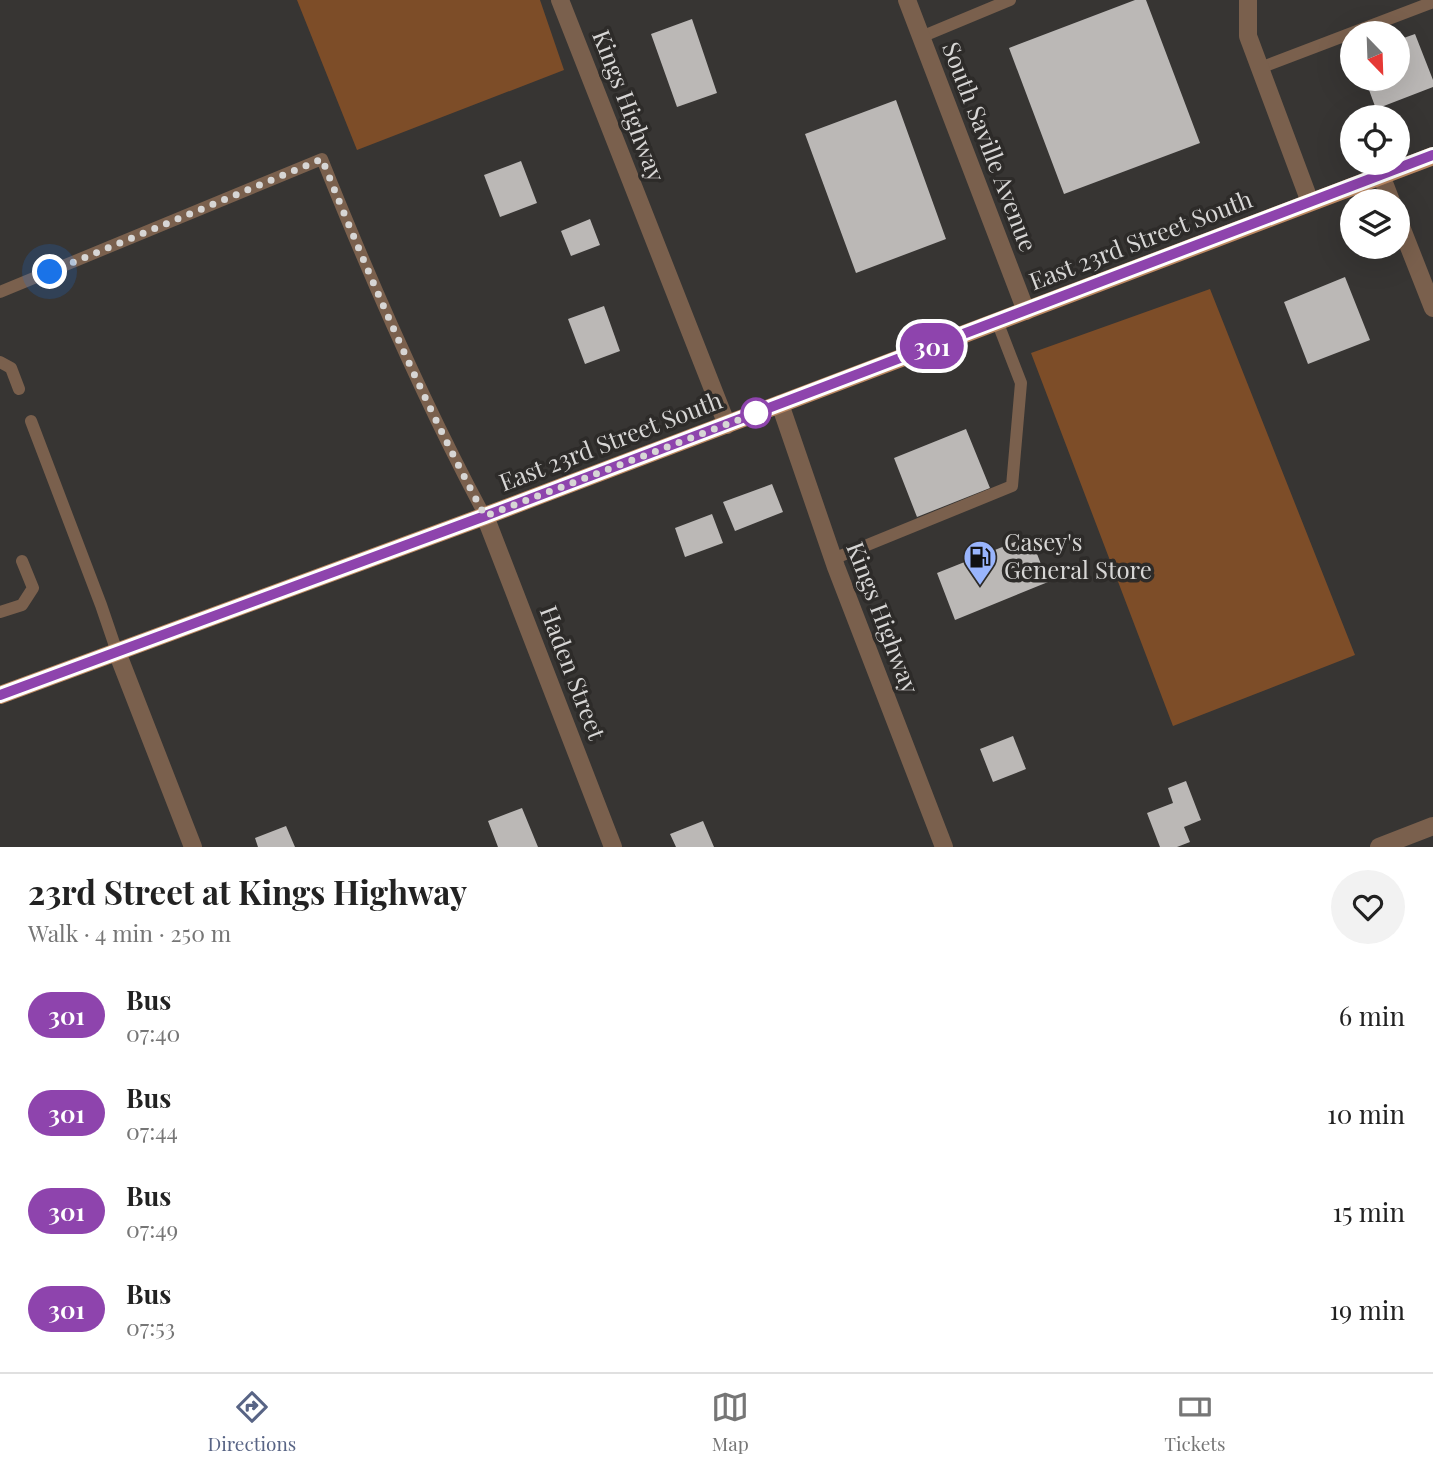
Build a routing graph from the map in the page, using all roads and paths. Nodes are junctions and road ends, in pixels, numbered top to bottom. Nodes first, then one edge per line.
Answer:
1 (560, 0) edge
2 (907, 0) edge
3 (1010, 0) edge
4 (1248, 0) edge
5 (1433, 2) edge
6 (920, 37) junction
7 (1260, 68) junction
8 (1433, 156) edge
9 (1410, 164) edge
10 (1381, 175) joint
11 (1386, 189) edge
12 (1310, 202) junction
13 (1410, 250) edge
14 (0, 292) edge
15 (1433, 308) edge
16 (1026, 310) junction
17 (997, 321) junction
18 (0, 362) edge
19 (19, 389) dead end
20 (780, 404) junction
21 (31, 421) dead end
22 (727, 425) junction
23 (485, 516) junction
24 (833, 559) junction
25 (22, 561) dead end
26 (0, 612) edge
27 (117, 652) junction
28 (0, 695) edge
29 (1433, 826) edge
30 (193, 847) edge
31 (613, 847) edge
32 (944, 847) edge
33 (1378, 847) edge

1 - 22 street, Kings Highway
2 - 6 street, South Saville Avenue
3 - 6 lane
4 - 7 street
5 - 7 lane
6 - 16 street, South Saville Avenue
7 - 12 street
8 - 9 main road, East 23rd Street South
10 - 11 street
10 - 12 main road, East 23rd Street South
12 - 16 main road, East 23rd Street South
13 - 15 street
14 - 23 lane
16 - 17 main road, East 23rd Street South
17 - 20 main road, East 23rd Street South
17 - 24 lane
18 - 19 lane
20 - 22 main road, East 23rd Street South
20 - 24 street, Kings Highway
21 - 27 lane
22 - 23 main road, East 23rd Street South
23 - 27 main road, East 23rd Street South
23 - 31 street, Haden Street
24 - 32 street, Kings Highway
25 - 26 lane
27 - 28 main road, East 23rd Street South
27 - 30 street
29 - 33 street

